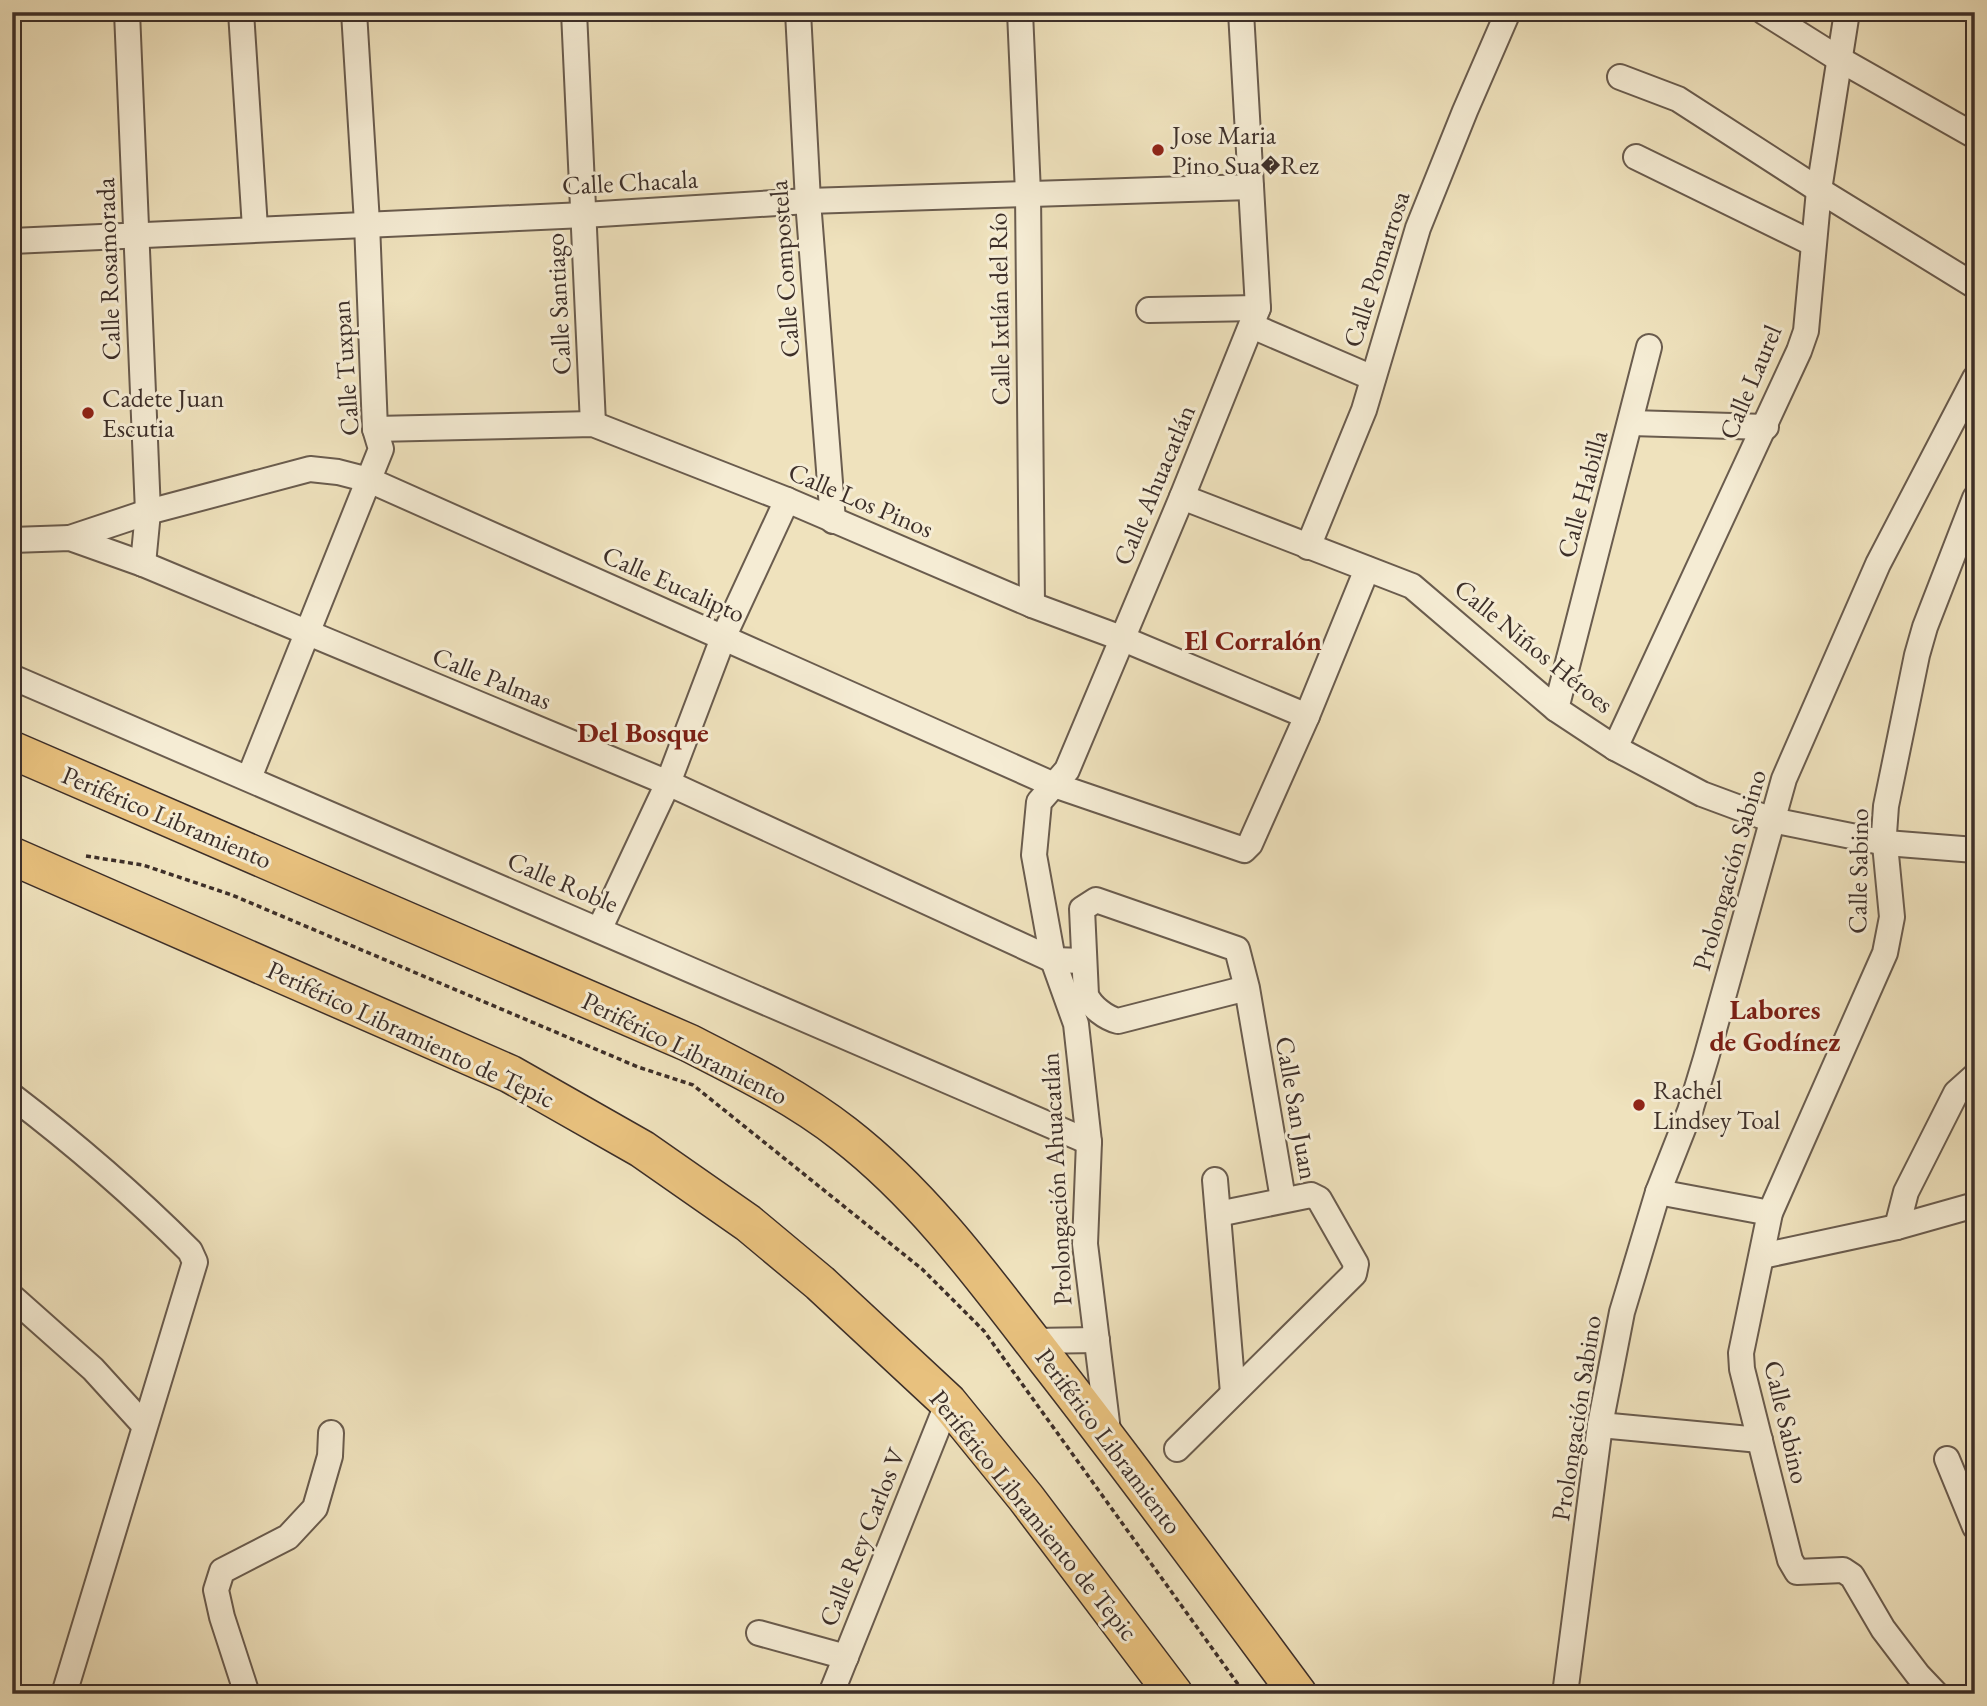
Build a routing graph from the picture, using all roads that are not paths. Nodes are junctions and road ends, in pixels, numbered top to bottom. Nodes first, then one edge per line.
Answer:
1 (127, 12) edge
2 (241, 12) edge
3 (354, 12) edge
4 (574, 12) edge
5 (798, 12) edge
6 (1020, 12) edge
7 (1241, 12) edge
8 (1508, 12) edge
9 (1764, 12) edge
10 (1847, 12) edge
11 (1839, 60) junction
12 (1620, 77) dead end
13 (1975, 136) edge
14 (1636, 157) dead end
15 (1251, 187) junction
16 (1819, 190) junction
17 (1028, 193) junction
18 (808, 201) junction
19 (583, 215) junction
20 (367, 223) junction
21 (255, 228) junction
22 (136, 235) junction
23 (12, 241) edge
24 (1812, 243) junction
25 (1975, 286) edge
26 (1149, 310) dead end
27 (1255, 317) junction
28 (1649, 347) dead end
29 (1373, 378) junction
30 (1975, 378) edge
31 (1631, 423) junction
32 (593, 424) junction
33 (1766, 427) junction
34 (375, 429) junction
35 (369, 480) junction
36 (1182, 497) junction
37 (1975, 498) edge
38 (787, 500) junction
39 (148, 512) junction
40 (833, 521) junction
41 (70, 538) junction
42 (12, 540) edge
43 (1307, 547) junction
44 (143, 564) junction
45 (1367, 569) junction
46 (1032, 605) junction
47 (307, 634) junction
48 (723, 638) junction
49 (1121, 638) junction
50 (12, 677) edge
51 (1556, 709) junction
52 (1307, 716) junction
53 (1615, 748) junction
54 (12, 750) edge
55 (249, 778) junction
56 (668, 783) junction
57 (1054, 785) junction
58 (1772, 820) junction
59 (1885, 842) junction
60 (1975, 850) edge
61 (12, 856) edge
62 (599, 930) junction
63 (1053, 960) junction
64 (1084, 961) junction
65 (1247, 988) junction
66 (1975, 1076) edge
67 (12, 1096) edge
68 (1089, 1142) junction
69 (1215, 1180) dead end
70 (1658, 1192) junction
71 (1283, 1199) junction
72 (1975, 1205) edge
73 (1770, 1213) junction
74 (1218, 1214) junction
75 (1897, 1227) junction
76 (1762, 1256) junction
77 (12, 1297) edge
78 (1032, 1340) junction
79 (1097, 1340) junction
80 (1233, 1393) junction
81 (948, 1402) junction
82 (144, 1425) junction
83 (1600, 1425) junction
84 (331, 1433) dead end
85 (1109, 1440) junction
86 (1760, 1440) junction
87 (1177, 1449) dead end
88 (1947, 1460) dead end
89 (1975, 1527) edge
90 (759, 1633) dead end
91 (846, 1657) junction
92 (64, 1694) edge
93 (247, 1694) edge
94 (831, 1694) edge
95 (1174, 1694) edge
96 (1298, 1694) edge
97 (1565, 1694) edge
98 (1937, 1694) edge

1 - 22 street, Calle Rosamorada
2 - 21 street
3 - 20 street, Calle Tuxpan
4 - 19 street, Calle Santiago
5 - 18 street, Calle Compostela
6 - 17 street, Calle Ixtlán del Río
7 - 15 street, Calle Ahuacatlán
8 - 29 street, Calle Pomarrosa
9 - 11 street
10 - 11 street, Calle Laurel
11 - 13 street
11 - 16 street, Calle Laurel
12 - 16 street
14 - 24 street
15 - 17 street, Calle Chacala
15 - 27 street, Calle Ahuacatlán
16 - 24 street, Calle Laurel
16 - 25 street
17 - 18 street, Calle Chacala
17 - 46 street, Calle Ixtlán del Río
18 - 19 street, Calle Chacala
18 - 40 street, Calle Compostela
19 - 20 street, Calle Chacala
19 - 32 street, Calle Santiago
20 - 21 street, Calle Chacala
20 - 34 street, Calle Tuxpan
21 - 22 street, Calle Chacala
22 - 23 street, Calle Chacala
22 - 39 street, Calle Rosamorada
24 - 33 street, Calle Laurel
26 - 27 street
27 - 29 street
27 - 36 street, Calle Ahuacatlán
28 - 31 street
29 - 43 street, Calle Pomarrosa
30 - 58 street, Prolongación Sabino
31 - 33 street, Calle Habilla
31 - 51 street, Calle Habilla
32 - 34 street, Calle Los Pinos
32 - 38 street, Calle Los Pinos
33 - 53 street, Calle Laurel
34 - 35 street, Calle Tuxpan
35 - 39 street, Calle Eucalipto
35 - 47 street, Calle Tuxpan
35 - 48 street, Calle Eucalipto
36 - 43 street, Calle Niños Héroes
36 - 49 street, Calle Ahuacatlán
37 - 59 street, Calle Sabino
38 - 40 street, Calle Los Pinos
38 - 48 street
39 - 41 street, Calle Eucalipto
39 - 44 street, Calle Rosamorada
40 - 46 street, Calle Los Pinos
41 - 42 street, Calle Palmas
41 - 44 street, Calle Palmas
43 - 45 street, Calle Niños Héroes
44 - 47 street, Calle Palmas
45 - 51 street, Calle Niños Héroes
45 - 52 street
46 - 49 street, Calle Los Pinos
47 - 55 street, Calle Tuxpan
47 - 56 street, Calle Palmas
48 - 56 street
48 - 57 street, Calle Eucalipto
49 - 52 street, Calle Los Pinos
49 - 57 street, Calle Ahuacatlán
50 - 55 street, Calle Roble
51 - 53 street, Calle Niños Héroes
52 - 57 street, Calle Eucalipto
53 - 58 street, Calle Niños Héroes
54 - 78 highway, Periférico Libramiento
55 - 62 street, Calle Roble
56 - 62 street
56 - 63 street, Calle Palmas
57 - 63 street, Calle Ahuacatlán
58 - 59 street, Calle Niños Héroes
58 - 70 street, Prolongación Sabino
59 - 60 street, Calle Niños Héroes
59 - 73 street, Calle Sabino
61 - 81 highway, Periférico Libramiento de Tepic
62 - 68 street, Calle Roble
63 - 64 street
63 - 68 street, Prolongación Ahuacatlán
64 - 65 street
64 - 65 street, Calle San Juan
65 - 71 street, Calle San Juan
66 - 75 street
67 - 82 street
68 - 79 street, Prolongación Ahuacatlán
69 - 74 street
70 - 73 street
70 - 83 street, Prolongación Sabino
71 - 74 street
71 - 80 street, Calle San Juan
72 - 75 street
73 - 76 street, Calle Sabino
74 - 80 street
75 - 76 street
76 - 86 street, Calle Sabino
77 - 82 street
78 - 79 street
78 - 85 highway, Periférico Libramiento
79 - 85 street, Prolongación Ahuacatlán
80 - 87 street, Calle San Juan
81 - 91 street, Calle Rey Carlos V
81 - 95 highway, Periférico Libramiento de Tepic
82 - 92 street
83 - 86 street
83 - 97 street, Prolongación Sabino
84 - 93 street
85 - 96 highway, Periférico Libramiento
86 - 98 street, Calle Sabino
88 - 89 street
90 - 91 street
91 - 94 street, Calle Rey Carlos V

